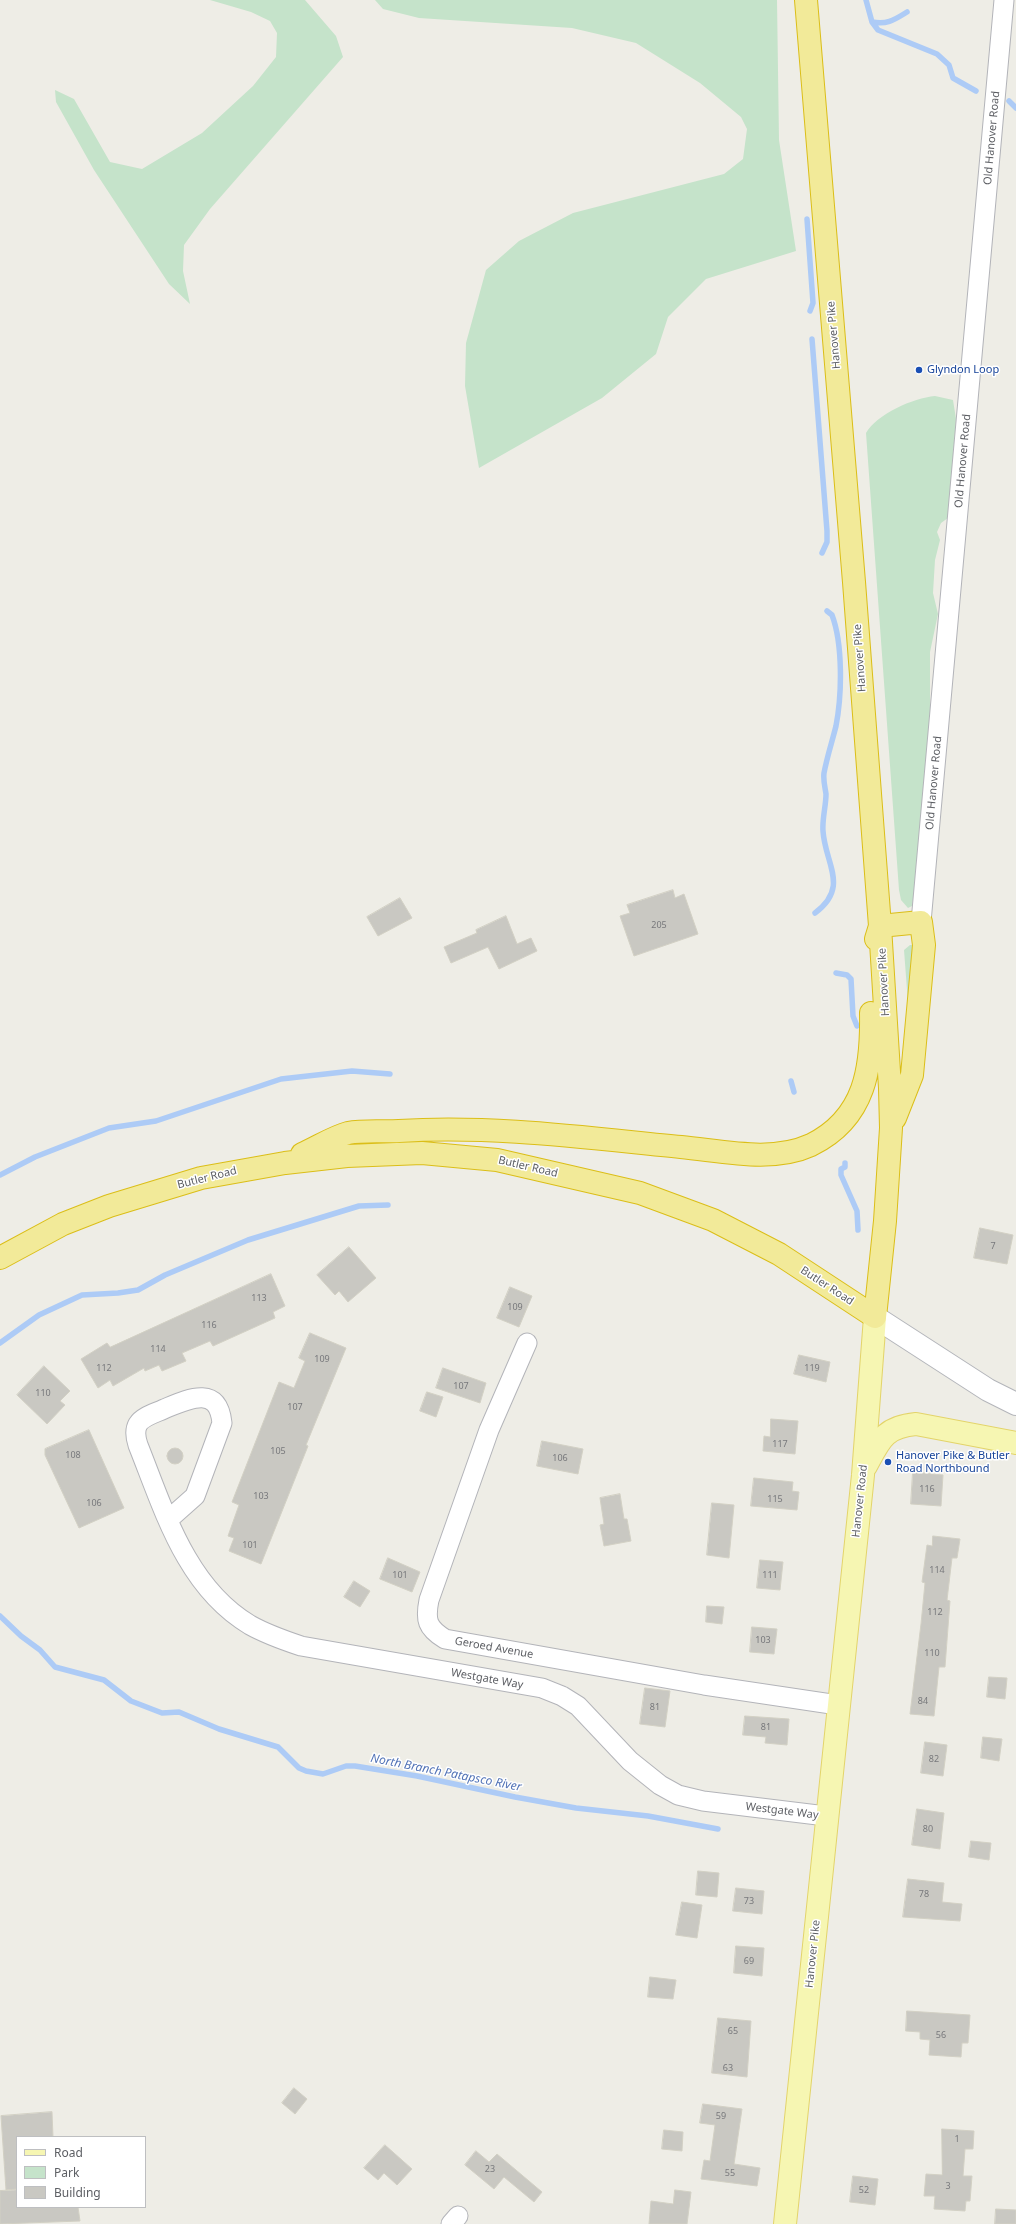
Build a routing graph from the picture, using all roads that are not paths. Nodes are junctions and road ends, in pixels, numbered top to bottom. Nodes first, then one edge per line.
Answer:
1 (806, 0) edge
2 (1004, 0) edge
3 (921, 922) junction
4 (880, 926) junction
5 (891, 1128) junction
6 (285, 1163) junction
7 (0, 1258) edge
8 (875, 1317) junction
9 (527, 1342) dead end
10 (1016, 1404) edge
11 (1016, 1443) edge
12 (863, 1470) junction
13 (168, 1520) junction
14 (839, 1695) junction
15 (826, 1816) junction
16 (785, 2224) edge

1 - 4 highway, Hanover Pike
2 - 3 street, Old Hanover Road
3 - 4 highway
3 - 5 highway
4 - 5 highway, Hanover Pike
4 - 6 highway
5 - 8 highway, Hanover Pike
6 - 7 highway, Butler Road
6 - 8 highway, Butler Road
8 - 10 main road, Butler Road
8 - 12 main road, Hanover Road
9 - 14 street, Geroed Avenue
11 - 12 main road
12 - 14 main road, Hanover Road
13 - 13 street, Westgate Way
13 - 15 street, Westgate Way
14 - 15 main road, Hanover Pike
15 - 16 main road, Hanover Pike

